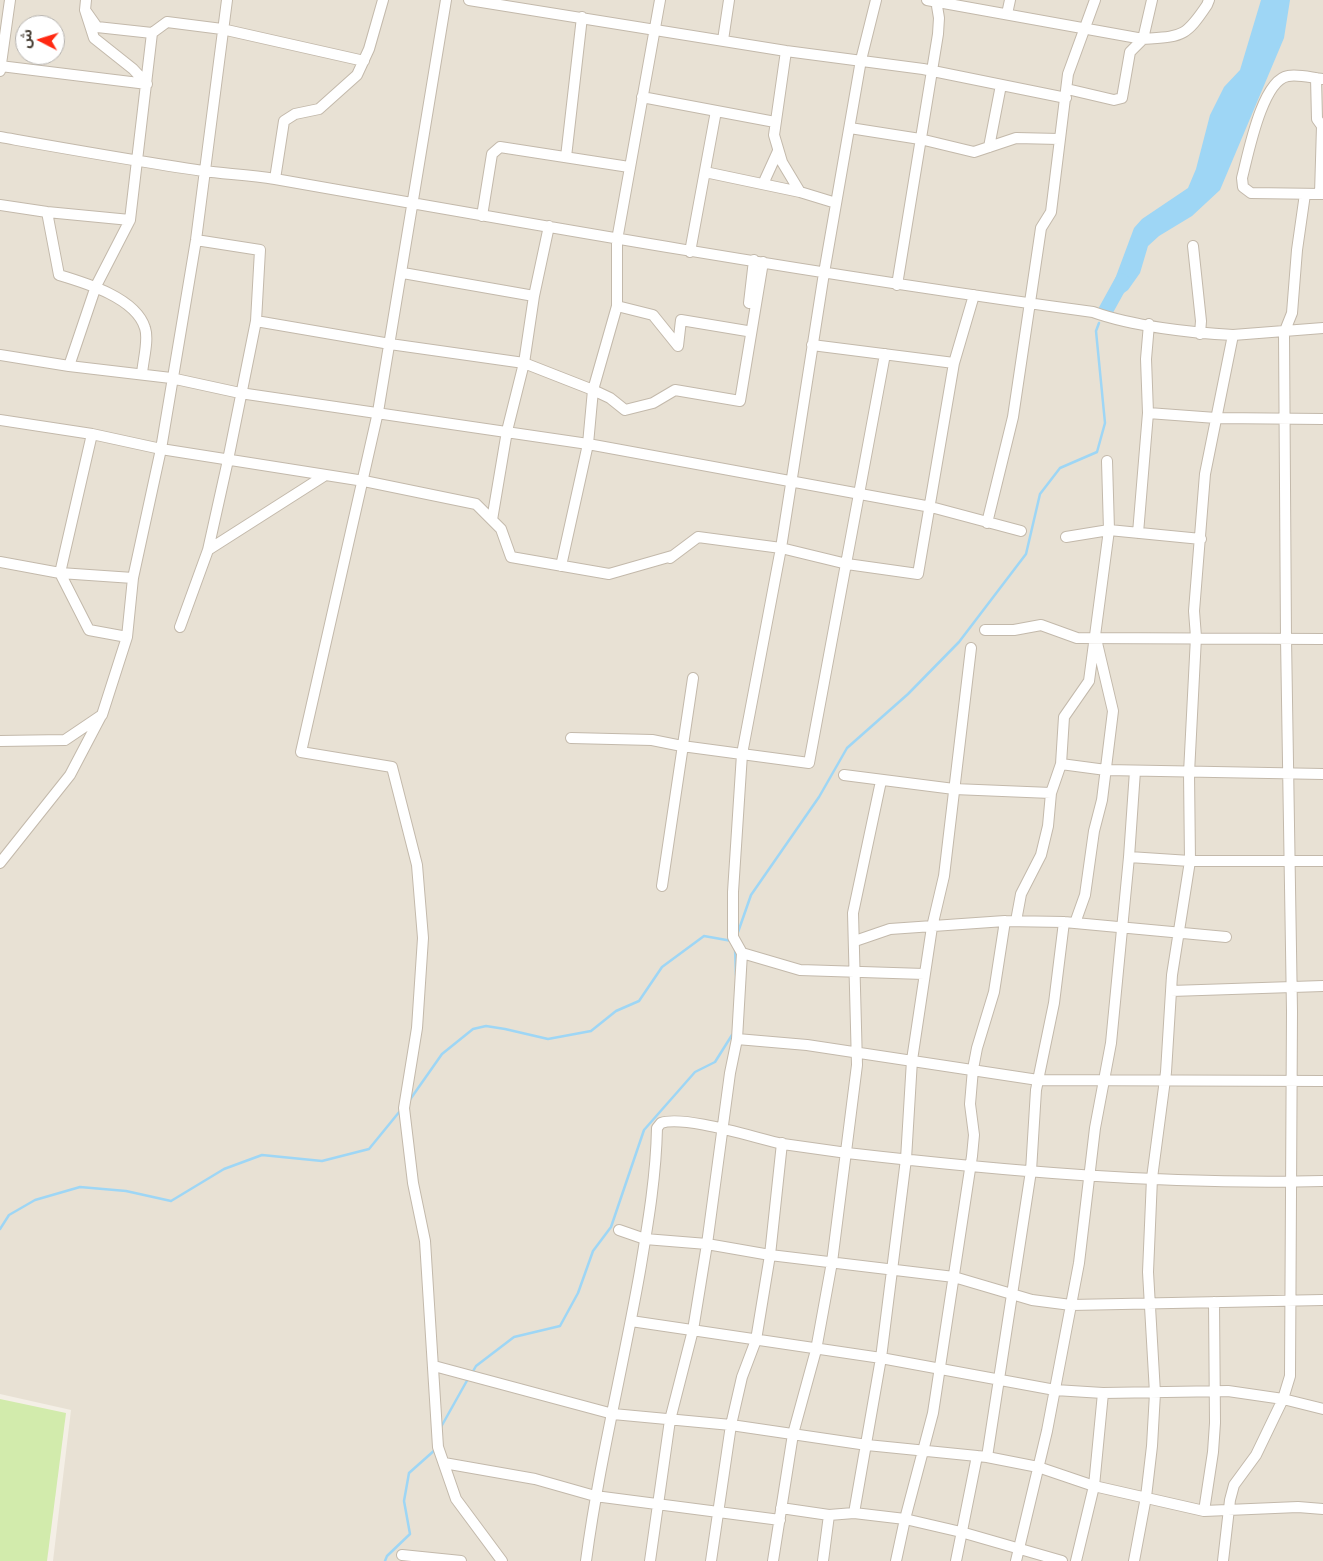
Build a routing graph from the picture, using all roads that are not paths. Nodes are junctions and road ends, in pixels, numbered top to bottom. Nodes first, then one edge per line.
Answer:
1 (10, 0) edge
2 (227, 0) edge
3 (383, 0) edge
4 (446, 0) edge
5 (469, 0) edge
6 (660, 0) edge
7 (729, 0) edge
8 (876, 0) edge
9 (1010, 0) edge
10 (1095, 0) edge
11 (1152, 0) edge
12 (1209, 0) edge
13 (933, 1) edge
14 (512, 3) edge
15 (86, 5) edge
16 (1007, 14) junction
17 (582, 17) junction
18 (1084, 27) junction
19 (222, 29) junction
20 (654, 29) junction
21 (152, 33) junction
22 (1144, 39) junction
23 (723, 40) junction
24 (786, 51) junction
25 (861, 60) junction
26 (364, 61) junction
27 (0, 68) edge
28 (932, 70) junction
29 (1319, 78) edge
30 (147, 84) junction
31 (1001, 85) junction
32 (1066, 94) junction
33 (642, 97) junction
34 (716, 111) junction
35 (775, 122) junction
36 (850, 128) junction
37 (0, 137) edge
38 (920, 139) junction
39 (1060, 139) junction
40 (989, 147) junction
41 (778, 151) junction
42 (566, 157) junction
43 (136, 160) junction
44 (629, 167) junction
45 (203, 171) junction
46 (705, 172) junction
47 (275, 179) junction
48 (763, 184) junction
49 (800, 192) junction
50 (1306, 194) junction
51 (1322, 194) edge
52 (412, 202) junction
53 (836, 203) junction
54 (0, 205) edge
55 (47, 212) junction
56 (482, 216) junction
57 (130, 220) junction
58 (550, 226) junction
59 (196, 240) junction
60 (617, 240) junction
61 (1194, 246) dead end
62 (690, 252) junction
63 (759, 261) junction
64 (824, 272) junction
65 (403, 273) junction
66 (897, 285) junction
67 (96, 286) junction
68 (974, 295) junction
69 (534, 296) junction
70 (1031, 302) junction
71 (617, 306) junction
72 (256, 321) junction
73 (1149, 324) junction
74 (1323, 328) edge
75 (747, 330) junction
76 (1284, 333) junction
77 (1200, 334) junction
78 (1233, 335) junction
79 (390, 344) junction
80 (812, 345) junction
81 (885, 354) junction
82 (0, 355) edge
83 (524, 363) junction
84 (954, 363) junction
85 (69, 366) junction
86 (142, 374) junction
87 (171, 378) junction
88 (593, 390) junction
89 (240, 393) junction
90 (740, 401) junction
91 (378, 412) junction
92 (1148, 413) junction
93 (1216, 418) junction
94 (1284, 418) junction
95 (1323, 419) edge
96 (0, 420) edge
97 (507, 430) junction
98 (92, 434) junction
99 (588, 444) junction
100 (161, 449) junction
101 (228, 460) junction
102 (1108, 460) dead end
103 (324, 476) junction
104 (364, 481) junction
105 (792, 481) junction
106 (858, 494) junction
107 (931, 507) junction
108 (492, 520) junction
109 (987, 523) junction
110 (1109, 530) junction
111 (1021, 531) dead end
112 (1138, 533) junction
113 (1066, 537) dead end
114 (1201, 539) junction
115 (782, 548) junction
116 (208, 550) junction
117 (0, 562) edge
118 (847, 564) junction
119 (561, 566) junction
120 (60, 573) junction
121 (133, 578) junction
122 (180, 627) dead end
123 (985, 630) dead end
124 (1095, 636) junction
125 (127, 637) junction
126 (1196, 637) junction
127 (1286, 638) junction
128 (1323, 639) edge
129 (970, 648) dead end
130 (693, 678) dead end
131 (102, 715) junction
132 (571, 738) dead end
133 (0, 741) edge
134 (682, 746) junction
135 (742, 754) junction
136 (1061, 764) junction
137 (1106, 770) junction
138 (1135, 771) junction
139 (1189, 772) junction
140 (1288, 774) junction
141 (1323, 774) edge
142 (844, 775) dead end
143 (880, 782) junction
144 (954, 789) junction
145 (1051, 793) junction
146 (1129, 857) junction
147 (1290, 860) junction
148 (1190, 861) junction
149 (1323, 861) edge
150 (0, 863) edge
151 (662, 886) dead end
152 (1005, 921) junction
153 (1016, 921) junction
154 (1069, 923) junction
155 (932, 927) junction
156 (1123, 928) junction
157 (1178, 932) junction
158 (1226, 937) dead end
159 (855, 941) junction
160 (742, 954) junction
161 (856, 972) junction
162 (924, 974) junction
163 (1292, 986) junction
164 (1323, 986) edge
165 (1172, 991) junction
166 (737, 1039) junction
167 (858, 1053) junction
168 (912, 1060) junction
169 (973, 1069) junction
170 (1164, 1079) junction
171 (1038, 1080) junction
172 (1291, 1080) junction
173 (1104, 1081) junction
174 (1323, 1081) edge
175 (724, 1129) junction
176 (782, 1143) junction
177 (845, 1153) junction
178 (906, 1159) junction
179 (970, 1166) junction
180 (1031, 1171) junction
181 (1090, 1176) junction
182 (1152, 1178) junction
183 (1323, 1181) edge
184 (1290, 1182) junction
185 (620, 1230) dead end
186 (645, 1240) junction
187 (707, 1244) junction
188 (770, 1255) junction
189 (832, 1262) junction
190 (892, 1270) junction
191 (954, 1277) junction
192 (1014, 1295) junction
193 (1323, 1300) edge
194 (1290, 1301) junction
195 (1214, 1302) junction
196 (1149, 1303) junction
197 (1071, 1305) junction
198 (631, 1320) junction
199 (693, 1330) junction
200 (756, 1340) junction
201 (816, 1350) junction
202 (881, 1358) junction
203 (434, 1366) junction
204 (940, 1368) junction
205 (998, 1380) junction
206 (1055, 1390) junction
207 (1216, 1391) junction
208 (1103, 1393) junction
209 (1155, 1393) junction
210 (1283, 1399) junction
211 (1323, 1409) edge
212 (613, 1414) junction
213 (670, 1420) junction
214 (731, 1426) junction
215 (793, 1434) junction
216 (867, 1445) junction
217 (925, 1450) junction
218 (982, 1456) junction
219 (444, 1463) junction
220 (1038, 1467) junction
221 (1094, 1486) junction
222 (595, 1496) junction
223 (1146, 1497) junction
224 (658, 1503) junction
225 (781, 1508) junction
226 (1323, 1509) edge
227 (718, 1510) junction
228 (1204, 1511) junction
229 (1229, 1512) junction
230 (854, 1514) junction
231 (828, 1515) junction
232 (905, 1519) junction
233 (780, 1520) junction
234 (961, 1532) junction
235 (1019, 1549) junction
236 (402, 1555) dead end
237 (461, 1561) edge
238 (502, 1561) edge
239 (586, 1561) edge
240 (650, 1561) edge
241 (711, 1561) edge
242 (773, 1561) edge
243 (823, 1561) edge
244 (896, 1561) edge
245 (956, 1561) edge
246 (1016, 1561) edge
247 (1062, 1561) edge
248 (1076, 1561) edge
249 (1134, 1561) edge
250 (1223, 1561) edge

1 - 27 street
2 - 19 street
3 - 26 street
4 - 52 street
5 - 14 street
6 - 20 street
7 - 23 street
8 - 25 street
9 - 16 street
10 - 18 street
11 - 22 street
12 - 22 street
13 - 16 street
13 - 28 street
14 - 17 street
15 - 21 street
15 - 30 street
16 - 18 street
17 - 20 street
17 - 42 street
18 - 22 street
18 - 32 street
19 - 21 street
19 - 26 street
19 - 45 street
20 - 23 street
20 - 33 street
21 - 30 street
22 - 32 street
23 - 24 street
24 - 25 street
24 - 35 street
25 - 28 street
25 - 36 street
26 - 47 street
27 - 30 street
28 - 31 street
28 - 38 street
29 - 50 street
29 - 51 street
30 - 43 street
31 - 32 street
31 - 40 street
32 - 39 street
33 - 34 street
33 - 44 street
34 - 35 street
34 - 46 street
35 - 41 street
36 - 38 street
36 - 53 street
37 - 43 street
38 - 40 street
38 - 66 street
39 - 40 street
39 - 70 street
41 - 48 street
41 - 49 street
42 - 44 street
42 - 56 street
43 - 45 street
43 - 57 street
44 - 60 street
45 - 47 street
45 - 59 street
46 - 48 street
46 - 62 street
47 - 52 street
48 - 49 street
49 - 53 street
50 - 51 street
50 - 76 street
52 - 56 street
52 - 65 street
53 - 64 street
54 - 55 street
55 - 57 street
55 - 67 street
56 - 58 street
57 - 67 street
58 - 60 street
58 - 69 street
59 - 72 street
59 - 87 street
60 - 62 street
60 - 71 street
61 - 77 street
62 - 63 street
63 - 64 street
63 - 75 street
63 - 90 street
64 - 66 street
64 - 80 street
65 - 69 street
65 - 79 street
66 - 68 street
67 - 85 street
67 - 86 street
68 - 70 street
68 - 84 street
69 - 83 street
70 - 73 street
70 - 109 street
71 - 75 street
71 - 88 street
72 - 79 street
72 - 89 street
73 - 77 street
73 - 92 street
74 - 76 street
75 - 90 street
76 - 78 street
76 - 94 street
77 - 78 street
78 - 93 street
79 - 83 street
79 - 91 street
80 - 81 street
80 - 105 street
81 - 84 street
81 - 106 street
82 - 85 street
83 - 88 street
83 - 97 street
84 - 107 street
85 - 86 street
86 - 87 street
87 - 89 street
87 - 100 street
88 - 90 street
88 - 99 street
89 - 91 street
89 - 101 street
91 - 97 street
91 - 104 street
92 - 93 street
92 - 112 street
93 - 94 street
93 - 114 street
94 - 95 street
94 - 127 street
96 - 98 street
97 - 99 street
97 - 108 street
98 - 100 street
98 - 120 street
99 - 105 street
99 - 119 street
100 - 101 street
100 - 121 street
101 - 103 street
101 - 116 street
102 - 110 street
103 - 104 street
103 - 116 street
104 - 108 street
104 - 203 street
105 - 106 street
105 - 115 street
106 - 107 street
106 - 118 street
107 - 109 street
107 - 118 street
108 - 119 street
109 - 111 street
110 - 112 street
110 - 113 street
110 - 124 street
112 - 114 street
114 - 126 street
115 - 118 street
115 - 119 street
115 - 135 street
116 - 122 street
117 - 120 street
118 - 135 street
120 - 121 street
120 - 125 street
121 - 125 street
123 - 124 street
124 - 126 street
124 - 136 street
124 - 137 street
125 - 131 street
126 - 127 street
126 - 139 street
127 - 128 street
127 - 140 street
129 - 144 street
130 - 134 street
131 - 133 street
131 - 150 street
132 - 134 street
134 - 135 street
134 - 151 street
135 - 160 street
136 - 137 street
136 - 145 street
137 - 138 street
137 - 154 street
138 - 139 street
138 - 146 street
139 - 140 street
139 - 148 street
140 - 141 street
140 - 147 street
142 - 143 street
143 - 144 street
143 - 159 street
144 - 145 street
144 - 155 street
145 - 153 street
146 - 148 street
146 - 156 street
147 - 148 street
147 - 149 street
147 - 163 street
148 - 157 street
152 - 153 street
152 - 155 street
152 - 169 street
153 - 154 street
154 - 156 street
154 - 171 street
155 - 159 street
155 - 162 street
156 - 157 street
156 - 173 street
157 - 158 street
157 - 165 street
159 - 161 street
160 - 161 street
160 - 166 street
161 - 162 street
161 - 167 street
162 - 168 street
163 - 164 street
163 - 165 street
163 - 172 street
165 - 170 street
166 - 167 street
166 - 175 street
167 - 168 street
167 - 177 street
168 - 169 street
168 - 178 street
169 - 171 street
169 - 179 street
170 - 172 street
170 - 173 street
170 - 182 street
171 - 173 street
171 - 180 street
172 - 174 street
172 - 184 street
173 - 181 street
175 - 176 street
175 - 186 street
175 - 187 street
176 - 177 street
176 - 188 street
177 - 178 street
177 - 189 street
178 - 179 street
178 - 190 street
179 - 180 street
179 - 191 street
180 - 181 street
180 - 192 street
181 - 182 street
181 - 197 street
182 - 184 street
182 - 196 street
183 - 184 street
184 - 194 street
185 - 186 street
186 - 187 street
186 - 198 street
187 - 188 street
187 - 199 street
188 - 189 street
188 - 200 street
189 - 190 street
189 - 201 street
190 - 191 street
190 - 202 street
191 - 192 street
191 - 204 street
192 - 197 street
192 - 205 street
193 - 194 street
194 - 195 street
194 - 210 street
195 - 196 street
195 - 207 street
196 - 197 street
196 - 209 street
197 - 206 street
198 - 199 street
198 - 212 street
199 - 200 street
199 - 213 street
200 - 201 street
200 - 214 street
201 - 202 street
201 - 215 street
202 - 204 street
202 - 216 street
203 - 212 street
203 - 219 street
204 - 205 street
204 - 217 street
205 - 206 street
205 - 218 street
206 - 208 street
206 - 220 street
207 - 209 street
207 - 210 street
207 - 228 street
208 - 209 street
208 - 221 street
209 - 223 street
210 - 211 street
210 - 229 street
212 - 213 street
212 - 222 street
213 - 214 street
213 - 224 street
214 - 215 street
214 - 227 street
215 - 216 street
215 - 225 street
216 - 217 street
216 - 230 street
217 - 218 street
217 - 232 street
218 - 220 street
218 - 234 street
219 - 222 street
219 - 238 street
220 - 221 street
220 - 235 street
221 - 223 street
221 - 248 street
222 - 224 street
222 - 239 street
223 - 228 street
223 - 249 street
224 - 227 street
224 - 240 street
225 - 231 street
225 - 233 street
226 - 229 street
227 - 233 street
227 - 241 street
228 - 229 street
229 - 250 street
230 - 231 street
230 - 232 street
231 - 243 street
232 - 234 street
232 - 244 street
233 - 242 street
234 - 235 street
234 - 245 street
235 - 246 street
235 - 247 street
236 - 237 street

